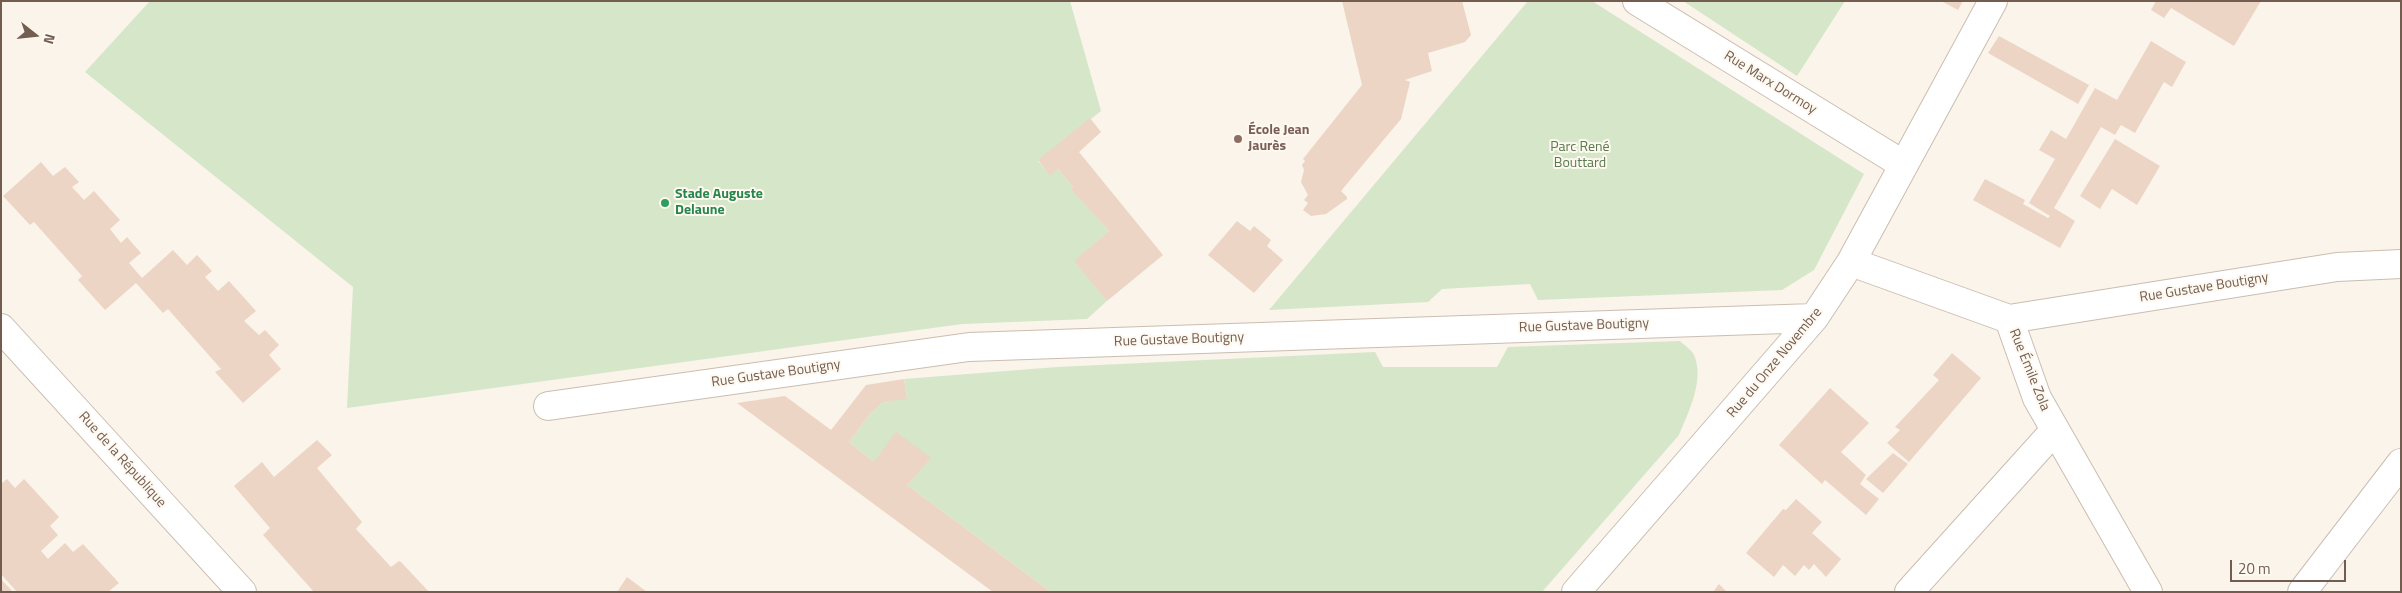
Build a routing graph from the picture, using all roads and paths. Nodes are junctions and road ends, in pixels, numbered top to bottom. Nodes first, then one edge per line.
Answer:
1 (1637, 1) edge
2 (1993, 1) edge
3 (1904, 165) junction
4 (1851, 262) junction
5 (2401, 264) edge
6 (1814, 318) junction
7 (2008, 320) junction
8 (1, 328) edge
9 (548, 406) dead end
10 (2055, 430) junction
11 (2401, 462) edge
12 (242, 592) edge
13 (1576, 592) edge
14 (1910, 592) edge
15 (2148, 592) edge
16 (2302, 592) edge

1 - 3 street, Rue Marx Dormoy
2 - 3 street, Rue du Onze Novembre
3 - 4 street, Rue du Onze Novembre
4 - 6 street, Rue du Onze Novembre
4 - 7 street, Rue Émile Zola
5 - 7 street, Rue Gustave Boutigny
6 - 9 street, Rue Gustave Boutigny
6 - 13 street, Rue du Onze Novembre
7 - 10 street, Rue Émile Zola
8 - 12 street, Rue de la République
10 - 14 street
10 - 15 street, Rue Émile Zola
11 - 16 street

